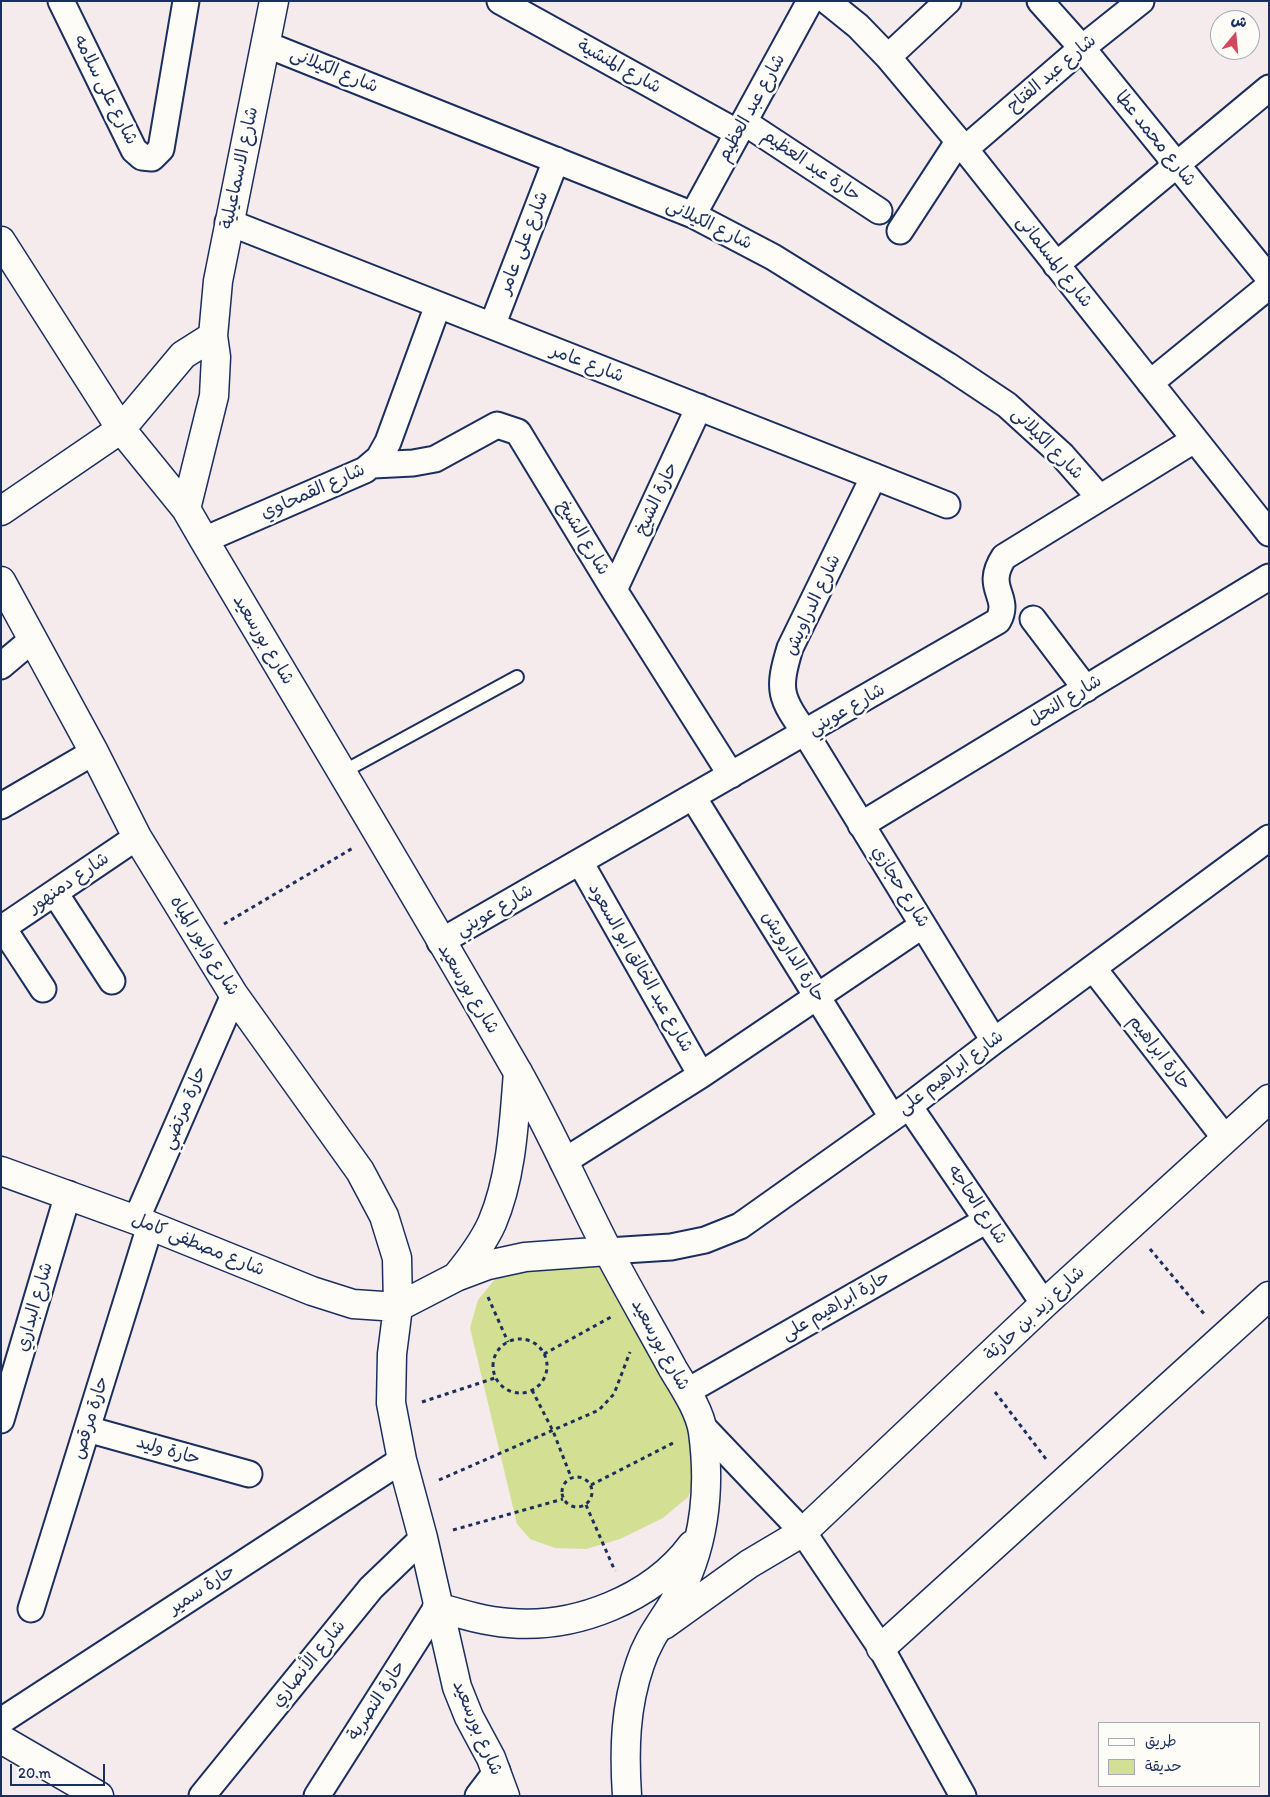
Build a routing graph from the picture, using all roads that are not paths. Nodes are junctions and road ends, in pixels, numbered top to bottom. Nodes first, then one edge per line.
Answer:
1 (62, 1) edge
2 (186, 1) edge
3 (274, 1) edge
4 (500, 1) edge
5 (810, 1) edge
6 (827, 1) edge
7 (948, 1) edge
8 (1040, 1) edge
9 (1141, 1) edge
10 (265, 44) junction
11 (1082, 48) junction
12 (888, 57) junction
13 (1269, 88) edge
14 (741, 127) junction
15 (962, 145) junction
16 (556, 160) junction
17 (1176, 165) junction
18 (879, 211) dead end
19 (693, 215) junction
20 (228, 222) junction
21 (900, 231) dead end
22 (1, 241) edge
23 (1056, 265) junction
24 (1269, 278) edge
25 (1269, 286) edge
26 (438, 305) junction
27 (492, 326) junction
28 (214, 336) junction
29 (1150, 383) junction
30 (699, 407) junction
31 (121, 429) junction
32 (1194, 440) junction
33 (373, 465) junction
34 (874, 476) junction
35 (1099, 497) junction
36 (947, 505) dead end
37 (186, 509) junction
38 (1, 511) edge
39 (1269, 533) edge
40 (204, 540) junction
41 (1269, 577) edge
42 (1, 581) edge
43 (614, 590) junction
44 (1033, 619) dead end
45 (33, 639) junction
46 (1, 666) edge
47 (517, 677) dead end
48 (1086, 689) junction
49 (806, 734) junction
50 (94, 752) junction
51 (341, 773) junction
52 (731, 775) junction
53 (693, 797) junction
54 (1, 806) edge
55 (862, 825) junction
56 (137, 837) junction
57 (1269, 838) edge
58 (580, 862) junction
59 (55, 894) junction
60 (923, 925) junction
61 (2, 928) edge
62 (440, 942) junction
63 (1093, 968) junction
64 (112, 981) dead end
65 (43, 989) dead end
66 (234, 995) junction
67 (817, 996) junction
68 (994, 1040) junction
69 (518, 1072) junction
70 (701, 1075) junction
71 (1269, 1099) edge
72 (901, 1112) junction
73 (1225, 1138) junction
74 (563, 1162) junction
75 (1, 1171) edge
76 (68, 1194) junction
77 (987, 1220) junction
78 (143, 1223) junction
79 (608, 1251) junction
80 (466, 1274) junction
81 (1269, 1296) edge
82 (1044, 1304) junction
83 (398, 1307) junction
84 (686, 1392) junction
85 (1, 1420) edge
86 (703, 1427) junction
87 (88, 1429) junction
88 (402, 1460) junction
89 (249, 1474) dead end
90 (702, 1532) junction
91 (803, 1532) junction
92 (423, 1538) junction
93 (437, 1607) junction
94 (31, 1610) dead end
95 (652, 1632) junction
96 (881, 1648) junction
97 (1, 1721) edge
98 (1, 1740) edge
99 (501, 1784) edge
100 (92, 1794) edge
101 (202, 1796) edge
102 (317, 1796) edge
103 (478, 1796) edge
104 (627, 1796) edge
105 (963, 1796) edge

1 - 2 street, شارع على سلامه
3 - 10 main road, شارع الاسماعيلية
4 - 14 street, شارع المنشية
5 - 14 street, شارع عبد العظيم
6 - 12 street, شارع المسلمانى
7 - 12 street
8 - 11 street, شارع محمد عطا
9 - 11 street, شارع عبد الفتاح
10 - 16 street, شارع الكيلانى
10 - 20 main road, شارع الاسماعيلية
11 - 15 street, شارع عبد الفتاح
11 - 17 street, شارع محمد عطا
12 - 15 street, شارع المسلمانى
13 - 17 street
14 - 18 street, حارة عبد العظيم
14 - 19 street, شارع عبد العظيم
15 - 21 street, شارع عبد الفتاح
15 - 23 street, شارع المسلمانى
16 - 19 street, شارع الكيلانى
16 - 27 street, شارع على عامر
17 - 23 street
17 - 24 street, شارع محمد عطا
19 - 35 street, شارع الكيلانى
20 - 26 street, شارع عامر
20 - 28 main road, شارع الاسماعيلية
22 - 31 main road, شارع بورسعيد
23 - 29 street, شارع المسلمانى
25 - 29 street
26 - 27 street, شارع عامر
26 - 33 street, شارع القمحاوي
27 - 30 street, شارع عامر
28 - 31 main road
28 - 37 main road, شارع الاسماعيلية
29 - 32 street, شارع المسلمانى
30 - 34 street, شارع عامر
30 - 43 street, حارة الشيخ
31 - 37 main road, شارع بورسعيد
31 - 38 main road
32 - 35 street, شارع عويني
32 - 39 street, شارع المسلمانى
33 - 40 street, شارع القمحاوي
33 - 43 street, شارع الشيخ
34 - 36 street, شارع عامر
34 - 49 street, شارع الدراويش
35 - 49 street, شارع عويني
37 - 40 main road, شارع بورسعيد
40 - 51 main road, شارع بورسعيد
41 - 48 street, شارع النحل
42 - 45 main road, شارع وابور المياه
43 - 52 street, شارع الشيخ
44 - 48 street
45 - 46 street
45 - 50 main road, شارع وابور المياه
47 - 51 lane
48 - 55 street, شارع النحل
49 - 52 street, شارع عويني
49 - 55 street, شارع حجازي
50 - 54 street
50 - 56 main road, شارع وابور المياه
51 - 62 main road, شارع بورسعيد
52 - 53 street, شارع عويني
53 - 58 street, شارع عويني
53 - 67 street, حارة الدارويش
55 - 60 street, شارع حجازي
56 - 59 street, شارع دمنهور
56 - 66 main road, شارع وابور المياه
57 - 63 street, شارع ابراهيم على
58 - 62 street, شارع عويني
58 - 70 street, شارع عبد الخالق ابو السعود
59 - 61 street, شارع دمنهور
59 - 64 street
60 - 67 street
60 - 68 street, شارع حجازي
61 - 65 street
62 - 69 main road, شارع بورسعيد
63 - 68 street, شارع ابراهيم على
63 - 73 street, حارة ابراهيم
66 - 78 street, حارة مرتضي
66 - 83 main road, شارع وابور المياه
67 - 70 street
67 - 72 street, حارة الدارويش
68 - 72 street, شارع ابراهيم على
69 - 74 main road, شارع بورسعيد
69 - 80 main road
70 - 74 street
71 - 73 main road, شارع زيد بن حارثة
72 - 77 street, شارع الحاجه
72 - 79 street, شارع ابراهيم على
73 - 82 main road, شارع زيد بن حارثة
74 - 79 main road, شارع بورسعيد
75 - 76 main road, شارع مصطفى كامل
76 - 78 main road, شارع مصطفى كامل
76 - 85 street, شارع البداري
77 - 82 street, شارع الحاجه
77 - 84 street, حارة ابراهيم على
78 - 83 main road, شارع مصطفى كامل
78 - 87 street, حارة مرقص
79 - 80 main road
79 - 84 main road, شارع بورسعيد
80 - 83 main road
81 - 96 main road
82 - 91 main road, شارع زيد بن حارثة
83 - 88 main road, شارع بورسعيد
84 - 86 main road, شارع بورسعيد
86 - 90 main road, شارع بورسعيد
86 - 91 street
87 - 89 street, حارة وليد
87 - 94 street, حارة مرقص
88 - 92 main road, شارع بورسعيد
88 - 97 street, حارة سمير
90 - 93 main road
90 - 95 main road, شارع بورسعيد
91 - 95 main road, شارع زيد بن حارثة
91 - 96 street
92 - 93 main road, شارع بورسعيد
92 - 101 street, شارع الأنصاري
93 - 99 main road, شارع بورسعيد
93 - 102 street, حارة النصرية
95 - 104 main road, شارع بورسعيد
96 - 105 street
98 - 100 main road
99 - 103 street

